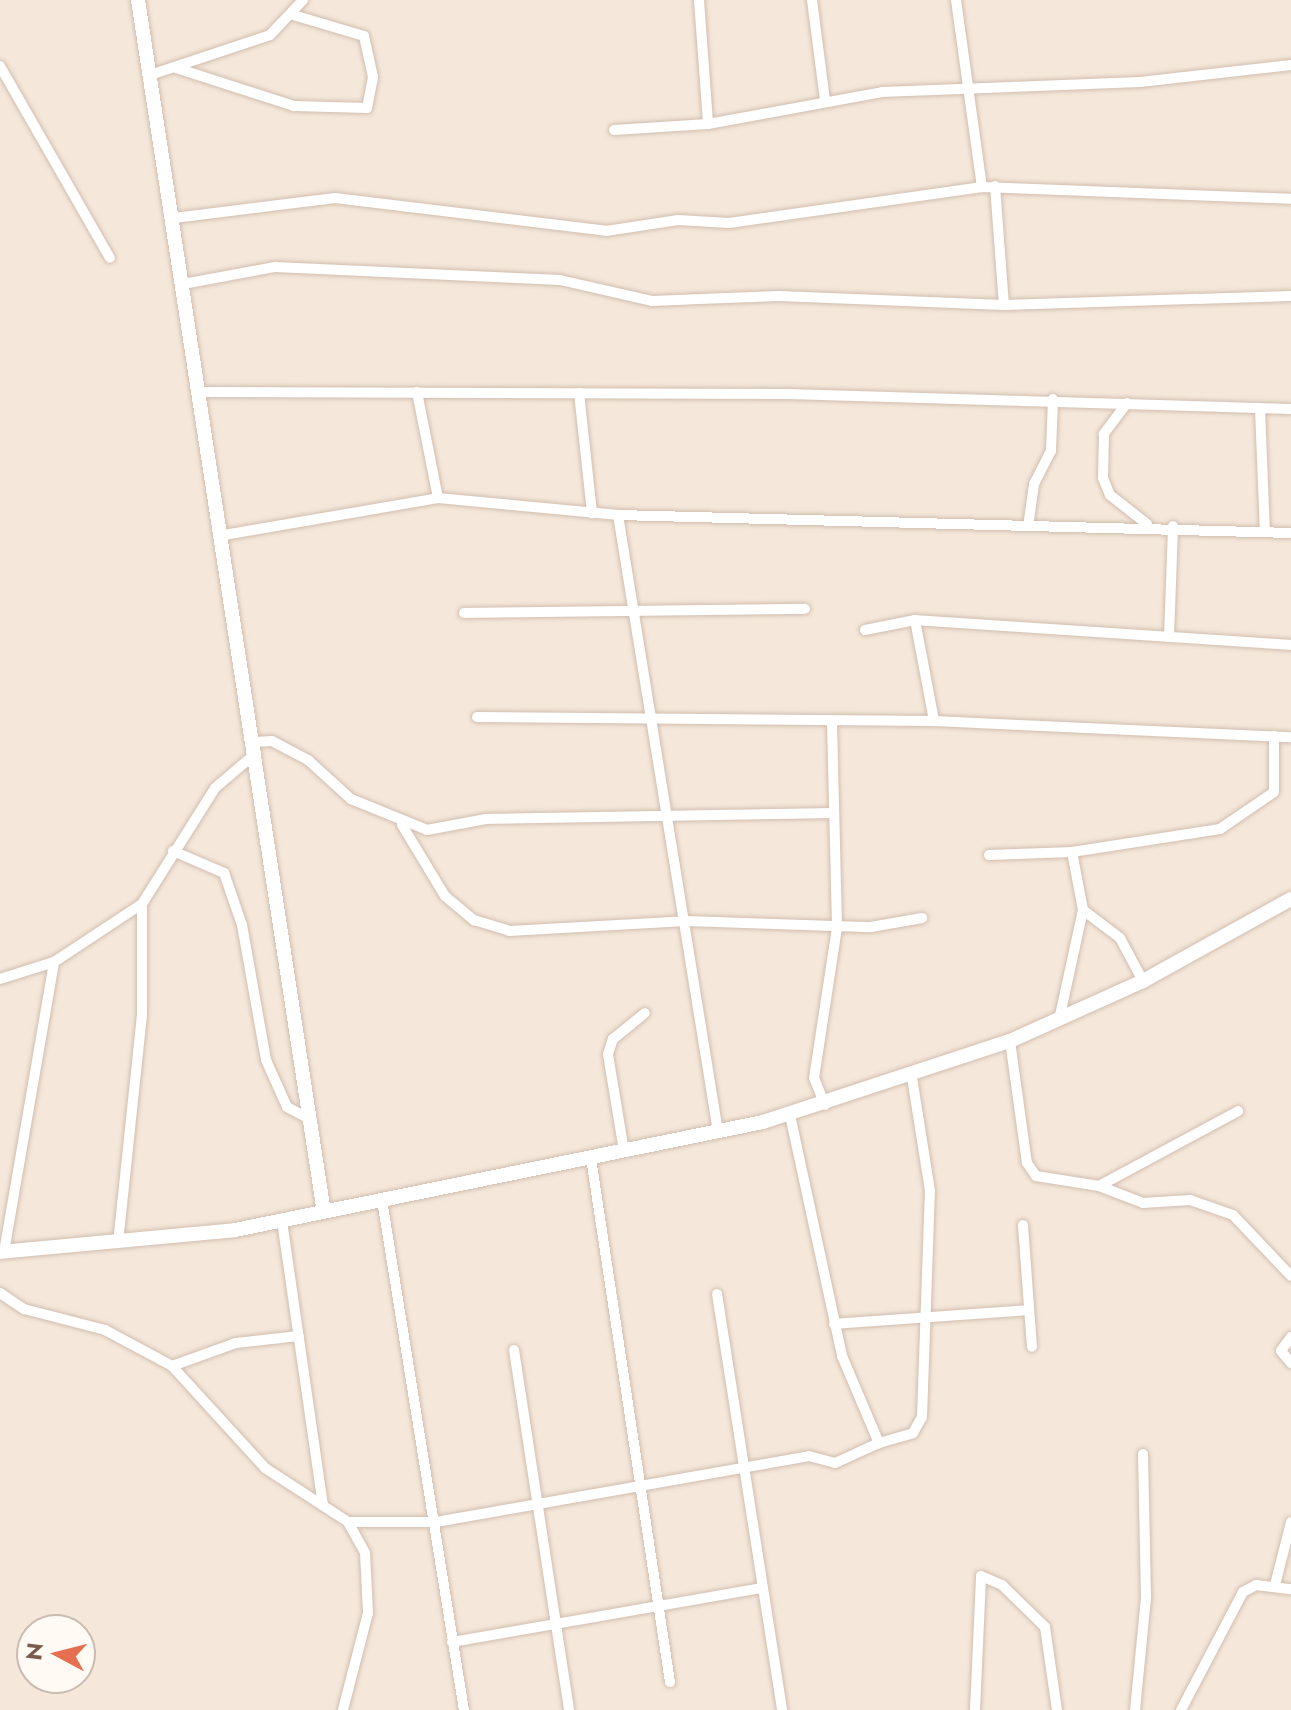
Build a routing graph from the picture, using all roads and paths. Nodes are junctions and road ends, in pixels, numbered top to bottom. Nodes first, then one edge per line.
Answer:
1 (138, 0) edge
2 (303, 0) edge
3 (699, 0) edge
4 (812, 0) edge
5 (956, 0) edge
6 (293, 15) junction
7 (1291, 65) edge
8 (0, 66) edge
9 (176, 68) junction
10 (150, 75) junction
11 (967, 85) junction
12 (825, 100) junction
13 (708, 124) junction
14 (614, 130) dead end
15 (995, 186) junction
16 (982, 187) junction
17 (1291, 199) edge
18 (174, 218) junction
19 (110, 258) dead end
20 (183, 284) junction
21 (1291, 296) edge
22 (1004, 305) junction
23 (201, 392) junction
24 (417, 392) junction
25 (579, 393) junction
26 (1053, 399) junction
27 (1127, 403) junction
28 (1260, 409) junction
29 (1291, 409) edge
30 (438, 498) junction
31 (592, 513) junction
32 (618, 515) junction
33 (1029, 520) junction
34 (1148, 525) junction
35 (1173, 526) junction
36 (1265, 531) junction
37 (1291, 533) edge
38 (224, 535) junction
39 (805, 609) dead end
40 (464, 613) dead end
41 (637, 617) junction
42 (915, 620) junction
43 (865, 630) dead end
44 (1169, 637) junction
45 (1291, 645) edge
46 (477, 717) dead end
47 (934, 721) junction
48 (653, 722) junction
49 (832, 722) junction
50 (1274, 736) junction
51 (1291, 737) edge
52 (255, 748) junction
53 (829, 813) junction
54 (668, 814) junction
55 (402, 825) junction
56 (173, 851) junction
57 (1072, 852) junction
58 (989, 855) dead end
59 (1291, 899) edge
60 (142, 904) junction
61 (1083, 910) junction
62 (922, 918) dead end
63 (686, 921) junction
64 (837, 927) junction
65 (54, 962) junction
66 (0, 979) edge
67 (1143, 981) junction
68 (645, 1013) dead end
69 (1059, 1020) junction
70 (1010, 1041) junction
71 (912, 1077) junction
72 (825, 1105) junction
73 (1238, 1111) dead end
74 (790, 1115) junction
75 (313, 1121) junction
76 (718, 1132) junction
77 (624, 1151) junction
78 (591, 1158) junction
79 (1099, 1186) junction
80 (382, 1200) junction
81 (324, 1212) junction
82 (282, 1221) junction
83 (1023, 1225) dead end
84 (118, 1243) junction
85 (2, 1252) edge
86 (1291, 1276) edge
87 (0, 1293) edge
88 (717, 1294) dead end
89 (1028, 1310) junction
90 (929, 1318) junction
91 (834, 1324) junction
92 (299, 1336) junction
93 (1291, 1337) edge
94 (1032, 1347) dead end
95 (514, 1350) dead end
96 (1291, 1363) edge
97 (172, 1366) junction
98 (879, 1443) junction
99 (1143, 1454) dead end
100 (741, 1470) junction
101 (639, 1483) junction
102 (535, 1502) junction
103 (323, 1505) junction
104 (348, 1522) junction
105 (436, 1522) junction
106 (1291, 1522) edge
107 (1275, 1585) junction
108 (760, 1588) junction
109 (1291, 1589) edge
110 (659, 1607) junction
111 (560, 1625) junction
112 (452, 1642) junction
113 (670, 1682) dead end
114 (343, 1710) edge
115 (464, 1710) edge
116 (569, 1710) edge
117 (782, 1710) edge
118 (975, 1710) edge
119 (1057, 1710) edge
120 (1135, 1710) edge
121 (1181, 1710) edge

1 - 10 main road
2 - 6 street
3 - 13 street
4 - 12 street
5 - 11 street
6 - 9 street
6 - 9 street
7 - 11 street
8 - 19 street
9 - 10 street
10 - 18 main road
11 - 12 street
11 - 16 street
12 - 13 street
13 - 14 street
15 - 16 street
15 - 17 street
15 - 22 street
16 - 18 street
18 - 20 main road
20 - 22 street
20 - 23 main road
21 - 22 street
23 - 24 street
23 - 38 main road
24 - 25 street
24 - 30 street
25 - 26 street
25 - 31 street
26 - 27 street
26 - 33 street
27 - 28 street
27 - 34 street
28 - 29 street
28 - 36 street
30 - 31 street
30 - 38 street
31 - 32 street
32 - 33 street
32 - 41 street
33 - 34 street
34 - 35 street
35 - 36 street
35 - 44 street
36 - 37 street
38 - 52 main road
39 - 41 street
40 - 41 street
41 - 48 street
42 - 43 street
42 - 44 street
42 - 47 street
44 - 45 street
46 - 48 street
47 - 49 street
47 - 50 street
48 - 49 street
48 - 54 street
49 - 53 street
50 - 51 street
50 - 57 street
52 - 55 street
52 - 56 street
52 - 75 main road
53 - 54 street
53 - 64 street
54 - 55 street
54 - 63 street
55 - 63 street
56 - 60 street
56 - 75 street
57 - 58 street
57 - 61 street
59 - 67 main road
60 - 65 street
60 - 84 street
61 - 67 street
61 - 69 street
62 - 64 street
63 - 64 street
63 - 76 street
64 - 72 street
65 - 66 street
65 - 85 street
67 - 69 main road
68 - 77 street
69 - 70 main road
70 - 71 main road
70 - 79 street
71 - 72 main road
71 - 90 street
72 - 74 main road
73 - 79 street
74 - 76 main road
74 - 91 street
75 - 81 main road
76 - 77 main road
77 - 78 main road
78 - 80 main road
78 - 101 street
79 - 86 street
80 - 81 main road
80 - 105 street
81 - 82 main road
82 - 84 main road
82 - 92 street
83 - 89 street
84 - 85 main road
87 - 97 street
88 - 100 street
89 - 90 street
89 - 94 street
90 - 91 street
90 - 98 street
91 - 98 street
92 - 97 street
92 - 103 street
93 - 96 street
95 - 102 street
97 - 103 street
98 - 100 street
99 - 120 street
100 - 101 street
100 - 108 street
101 - 102 street
101 - 110 street
102 - 105 street
102 - 111 street
103 - 104 street
104 - 105 street
104 - 114 street
105 - 112 street
106 - 107 street
107 - 109 street
107 - 121 street
108 - 110 street
108 - 117 street
110 - 111 street
110 - 113 street
111 - 112 street
111 - 116 street
112 - 115 street
118 - 119 street

